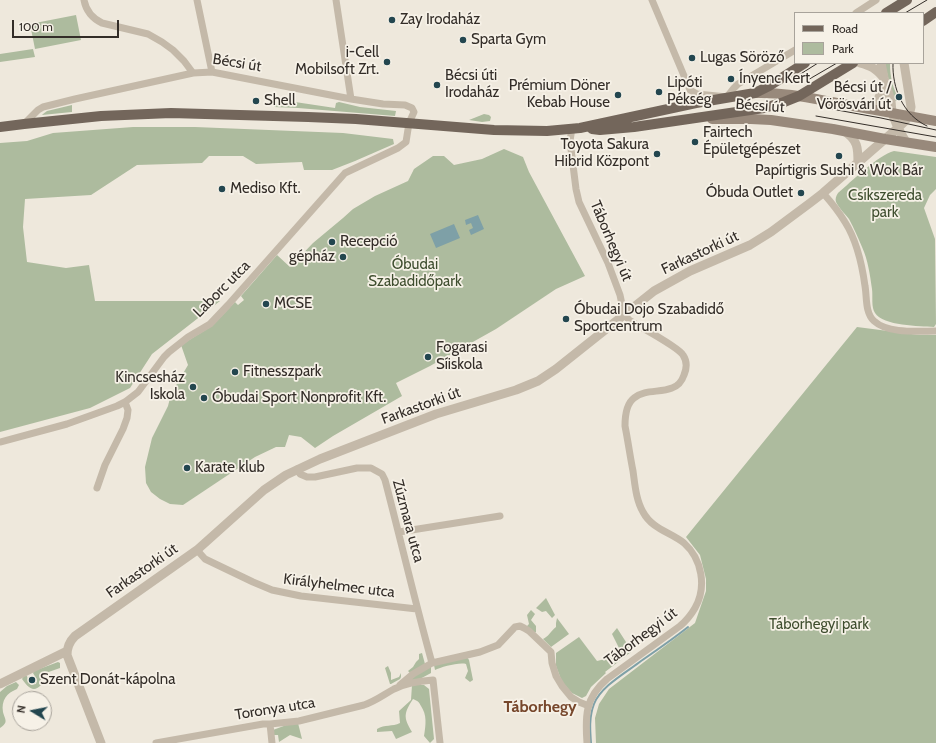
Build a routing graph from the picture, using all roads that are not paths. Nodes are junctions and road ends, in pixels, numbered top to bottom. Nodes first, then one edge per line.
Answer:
1 (84, 0) edge
2 (198, 0) edge
3 (336, 0) edge
4 (652, 0) edge
5 (876, 0) edge
6 (907, 0) edge
7 (890, 11) edge
8 (858, 12) edge
9 (936, 12) edge
10 (924, 20) edge
11 (794, 51) edge
12 (803, 64) edge
13 (851, 64) edge
14 (863, 64) edge
15 (881, 64) edge
16 (904, 64) edge
17 (212, 72) junction
18 (193, 73) junction
19 (885, 81) junction
20 (755, 93) junction
21 (799, 96) junction
22 (727, 97) junction
23 (351, 99) junction
24 (867, 109) junction
25 (892, 113) junction
26 (909, 116) junction
27 (692, 119) junction
28 (936, 121) edge
29 (409, 123) junction
30 (24, 124) junction
31 (0, 127) edge
32 (576, 128) junction
33 (898, 128) junction
34 (843, 131) junction
35 (885, 139) junction
36 (906, 142) junction
37 (936, 147) edge
38 (858, 163) junction
39 (823, 193) junction
40 (624, 314) junction
41 (936, 331) edge
42 (125, 402) junction
43 (0, 442) edge
44 (297, 469) junction
45 (97, 488) dead end
46 (500, 516) dead end
47 (399, 532) junction
48 (197, 550) junction
49 (417, 609) junction
50 (67, 651) junction
51 (432, 663) junction
52 (0, 684) edge
53 (394, 689) junction
54 (589, 706) junction
55 (270, 724) junction
56 (102, 743) edge
57 (156, 743) edge
58 (272, 743) edge
59 (440, 743) edge
60 (587, 743) edge

1 - 18 street
2 - 17 street
3 - 23 street
4 - 22 street, Bécsi út
5 - 8 street
6 - 7 main road
9 - 10 main road
11 - 22 street
12 - 20 main road
13 - 21 main road
14 - 19 street
15 - 19 street
16 - 26 street
17 - 18 street, Bécsi út
17 - 23 street, Bécsi út
18 - 30 street, Bécsi út
19 - 24 street
19 - 25 street
20 - 21 main road, Bécsi út
20 - 22 main road, Bécsi út
21 - 24 main road, Bécsi út
21 - 27 main road
22 - 32 main road, Bécsi út
23 - 29 street, Bécsi út
24 - 25 main road, Bécsi út
25 - 26 main road, Bécsi út
25 - 33 street
25 - 35 street
26 - 28 main road, Bécsi út
26 - 33 street, Farkastorki út
27 - 32 main road, Bécsi út
27 - 34 main road, Bécsi út
29 - 30 main road, Bécsi út
29 - 32 main road, Bécsi út
29 - 42 street, Laborc utca
30 - 31 main road, Bécsi út
32 - 40 street, Táborhegyi út
33 - 35 street, Farkastorki út
33 - 36 street
34 - 35 main road, Bécsi út
34 - 38 street
35 - 36 main road, Bécsi út
35 - 38 street, Farkastorki út
36 - 37 main road, Bécsi út
38 - 39 street, Farkastorki út
39 - 40 street, Farkastorki út
39 - 41 street
40 - 44 street, Farkastorki út
40 - 54 street, Táborhegyi út
42 - 43 street, Laborc utca
42 - 45 street
44 - 47 street, Zúzmara utca
44 - 48 street, Farkastorki út
46 - 47 street
47 - 49 street, Zúzmara utca
48 - 49 street, Királyhelmec utca
48 - 50 street, Farkastorki út
49 - 51 street, Zúzmara utca
50 - 52 street
50 - 56 street
51 - 53 street, Toronya utca
51 - 54 street, Toronya utca
53 - 55 street, Toronya utca
53 - 59 street, Toronya utca
54 - 60 street, Táborhegyi út
55 - 57 street, Toronya utca
55 - 58 street

